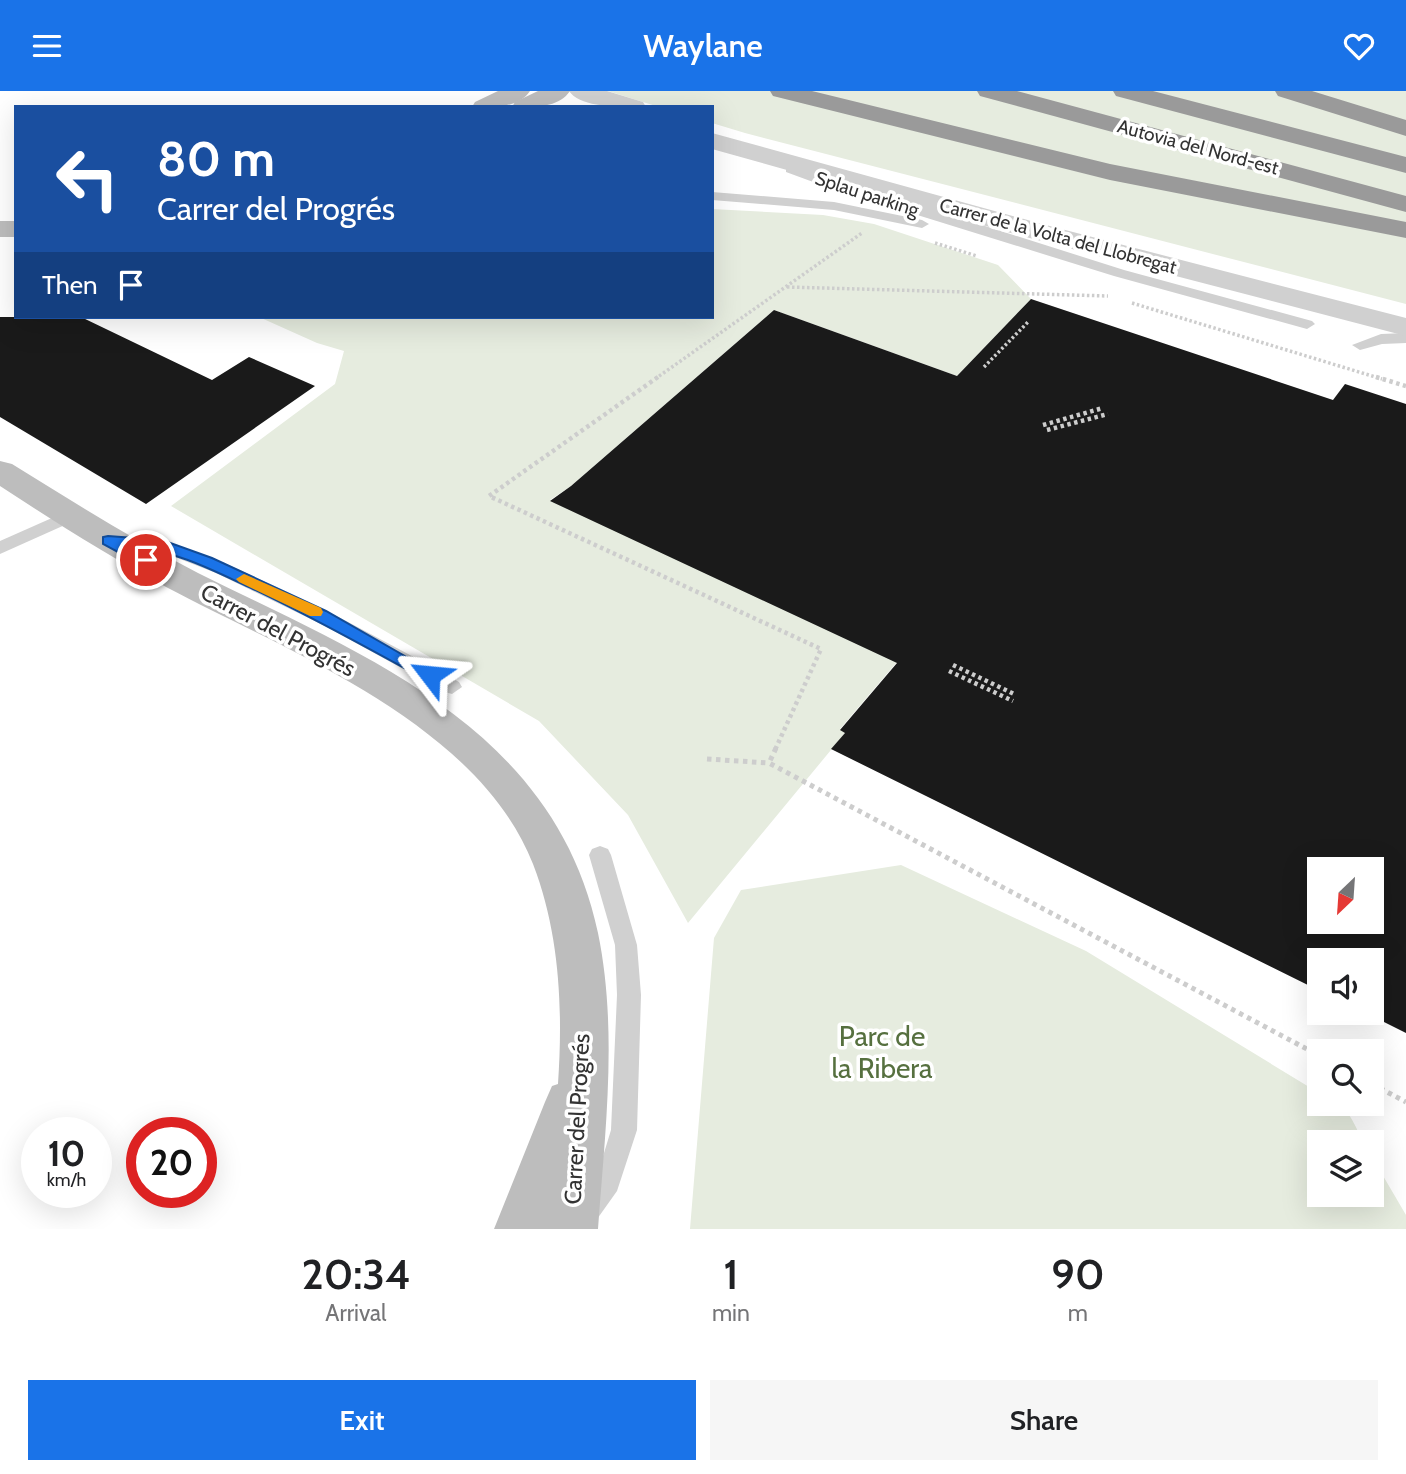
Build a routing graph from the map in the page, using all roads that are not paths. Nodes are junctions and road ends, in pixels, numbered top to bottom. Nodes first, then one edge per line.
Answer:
1 (517, 91) edge
2 (546, 91) edge
3 (558, 91) edge
4 (581, 91) edge
5 (782, 91) edge
6 (989, 91) edge
7 (1125, 91) edge
8 (1211, 91) edge
9 (1287, 91) edge
10 (488, 105) edge
11 (528, 105) edge
12 (591, 105) edge
13 (627, 105) edge
14 (1406, 128) edge
15 (714, 131) edge
16 (714, 142) edge
17 (1406, 142) edge
18 (751, 153) junction
19 (1406, 165) edge
20 (714, 196) edge
21 (1406, 204) edge
22 (1406, 230) edge
23 (1119, 273) junction
24 (1406, 313) edge
25 (1307, 324) dead end
26 (1406, 327) edge
27 (1406, 338) edge
28 (1406, 346) edge
29 (0, 471) edge
30 (70, 516) junction
31 (108, 541) junction
32 (0, 548) edge
33 (452, 687) dead end
34 (600, 855) dead end
35 (582, 1071) junction
36 (520, 1229) edge
37 (573, 1229) edge

1 - 10 main road
2 - 12 street
3 - 11 main road
4 - 13 street
5 - 22 highway
6 - 21 highway, Autovia del Nord-est
7 - 19 highway, Autovia del Nord-est
8 - 17 highway
9 - 14 highway
15 - 24 street, Carrer de la Volta del Llobregat
16 - 18 street, Carrer de la Volta del Llobregat
18 - 23 lane, Splau parking
18 - 26 street, Carrer de la Volta del Llobregat
20 - 23 lane
23 - 25 lane, Splau parking
27 - 28 lane
29 - 30 main road, Carrer del Progrés
30 - 31 main road, Carrer del Progrés
30 - 32 lane
31 - 33 lane
31 - 35 main road, Carrer del Progrés
34 - 37 lane
35 - 36 main road
35 - 37 main road, Carrer del Progrés

